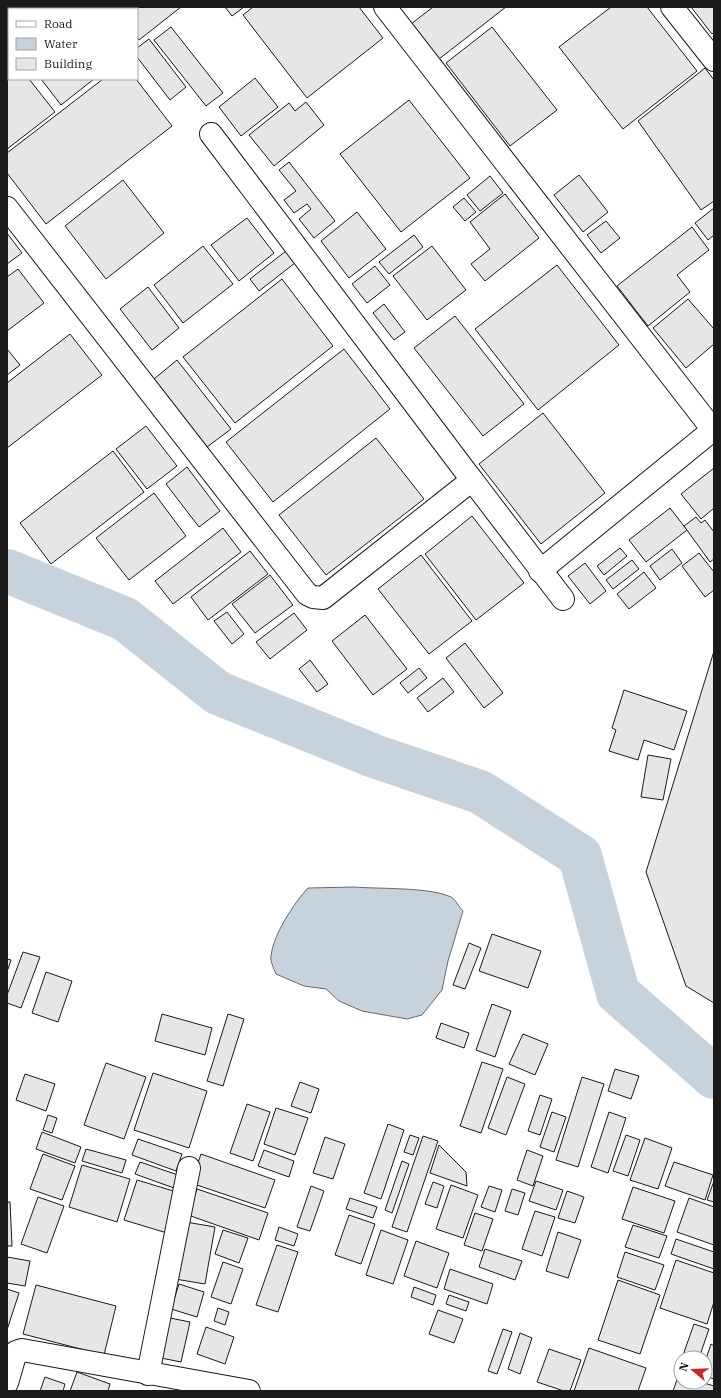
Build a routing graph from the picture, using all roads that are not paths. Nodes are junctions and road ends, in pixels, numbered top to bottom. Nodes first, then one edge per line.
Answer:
1 (385, 7) edge
2 (672, 7) edge
3 (714, 60) edge
4 (212, 134) dead end
5 (7, 208) edge
6 (714, 430) edge
7 (472, 480) junction
8 (540, 571) junction
9 (563, 599) dead end
10 (188, 1168) dead end
11 (148, 1374) junction
12 (7, 1383) edge
13 (249, 1391) edge

1 - 6 street
2 - 3 street
4 - 7 street
5 - 7 street
6 - 8 street
7 - 8 street
8 - 9 street
10 - 11 street
11 - 12 street
11 - 13 street

